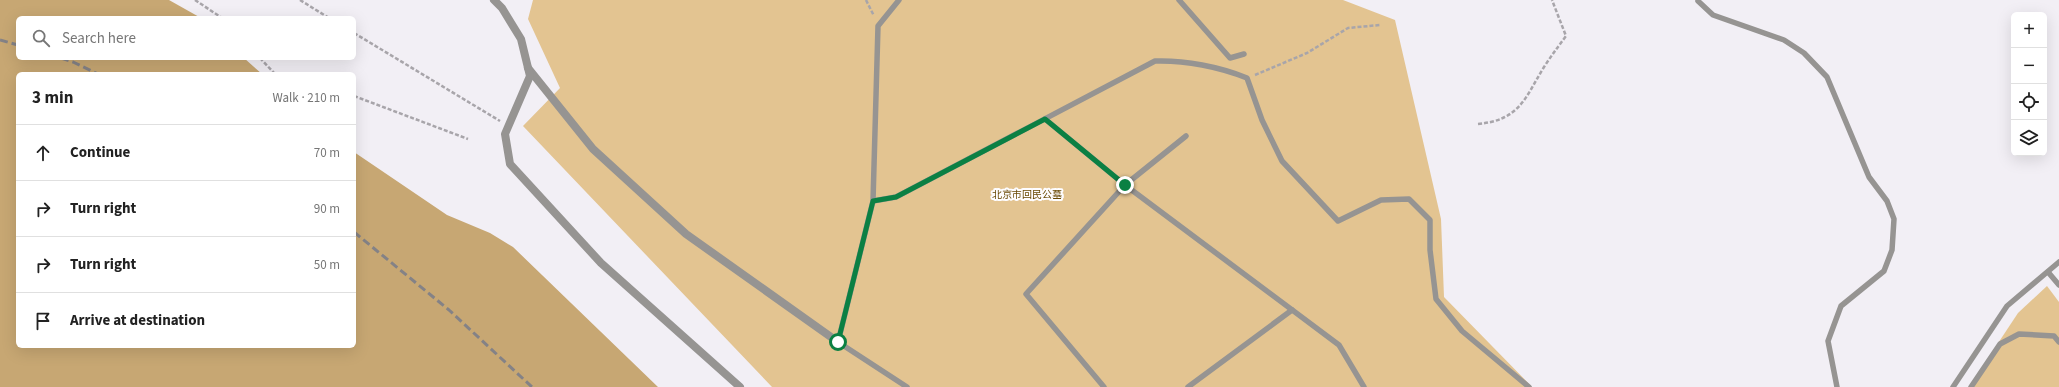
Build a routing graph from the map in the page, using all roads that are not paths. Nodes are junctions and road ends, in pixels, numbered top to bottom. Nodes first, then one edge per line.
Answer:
1 (494, 0) edge
2 (898, 0) edge
3 (1179, 0) edge
4 (1698, 1) dead end
5 (1244, 54) dead end
6 (527, 68) junction
7 (1045, 119) junction
8 (1186, 136) dead end
9 (1125, 185) junction
10 (873, 201) junction
11 (2059, 262) edge
12 (2048, 272) junction
13 (2059, 285) edge
14 (1292, 310) junction
15 (838, 342) junction
16 (2059, 342) edge
17 (740, 387) edge
18 (907, 387) edge
19 (1104, 387) edge
20 (1188, 387) edge
21 (1364, 387) edge
22 (1529, 387) edge
23 (1837, 387) edge
24 (1953, 387) edge
25 (1972, 387) edge

1 - 6 street
2 - 10 lane
3 - 5 lane
4 - 23 lane
6 - 15 street
6 - 17 street
7 - 9 lane
7 - 10 lane
7 - 22 lane
8 - 9 lane
9 - 14 lane
9 - 19 lane
10 - 15 lane
11 - 12 lane
12 - 13 lane
12 - 24 lane
14 - 20 lane
14 - 21 lane
15 - 18 lane
16 - 25 lane

